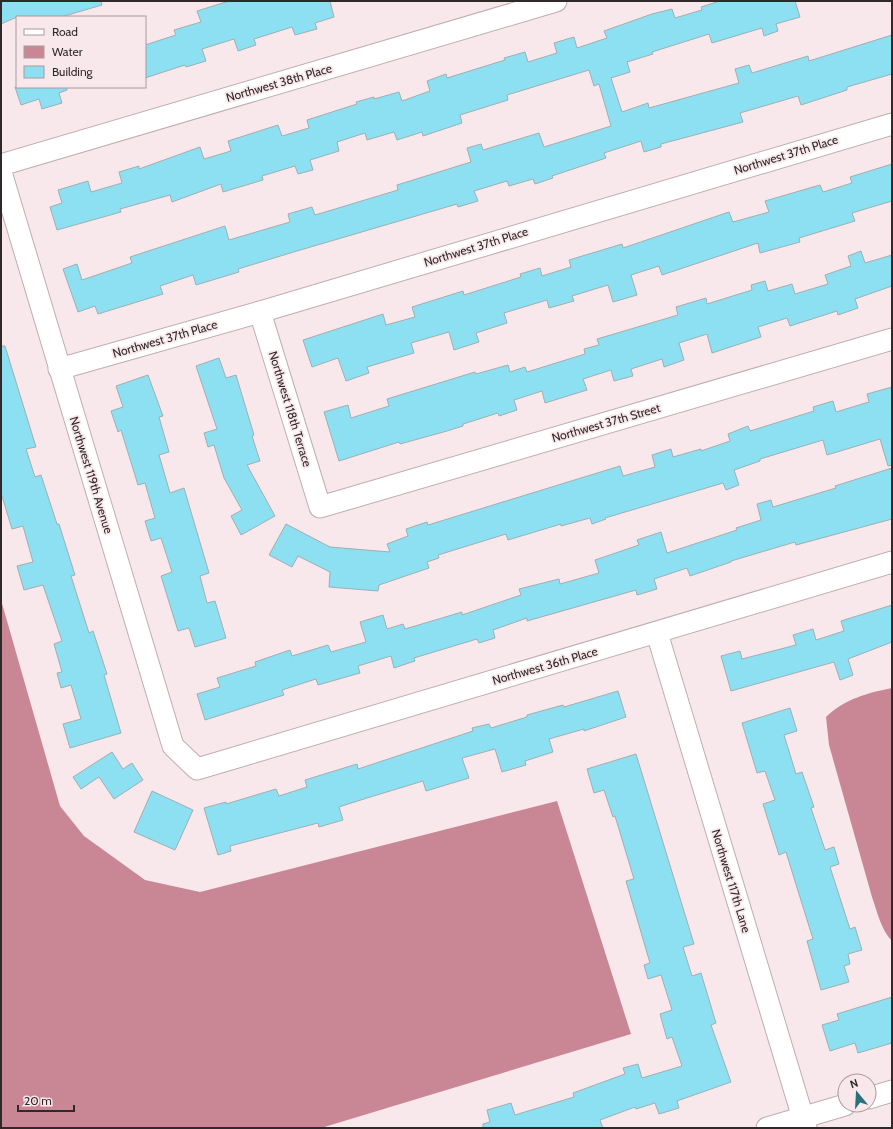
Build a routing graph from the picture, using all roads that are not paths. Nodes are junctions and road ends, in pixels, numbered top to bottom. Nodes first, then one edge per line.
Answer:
1 (556, 1) edge
2 (892, 124) edge
3 (1, 165) edge
4 (1, 172) edge
5 (260, 312) junction
6 (892, 339) edge
7 (59, 369) junction
8 (320, 507) joint
9 (892, 562) edge
10 (657, 633) junction
11 (197, 769) joint
12 (892, 1091) edge
13 (877, 1096) edge
14 (837, 1109) edge
15 (804, 1123) edge
16 (767, 1128) edge

1 - 3 street, Northwest 38th Place
2 - 5 street, Northwest 37th Place
4 - 7 street, Northwest 119th Avenue
5 - 7 street, Northwest 37th Place
5 - 8 street, Northwest 118th Terrace
6 - 8 street, Northwest 37th Street
7 - 11 street, Northwest 119th Avenue
9 - 10 street, Northwest 36th Place
10 - 11 street, Northwest 36th Place
10 - 15 street, Northwest 117th Lane
12 - 13 street
14 - 15 street
15 - 16 street

